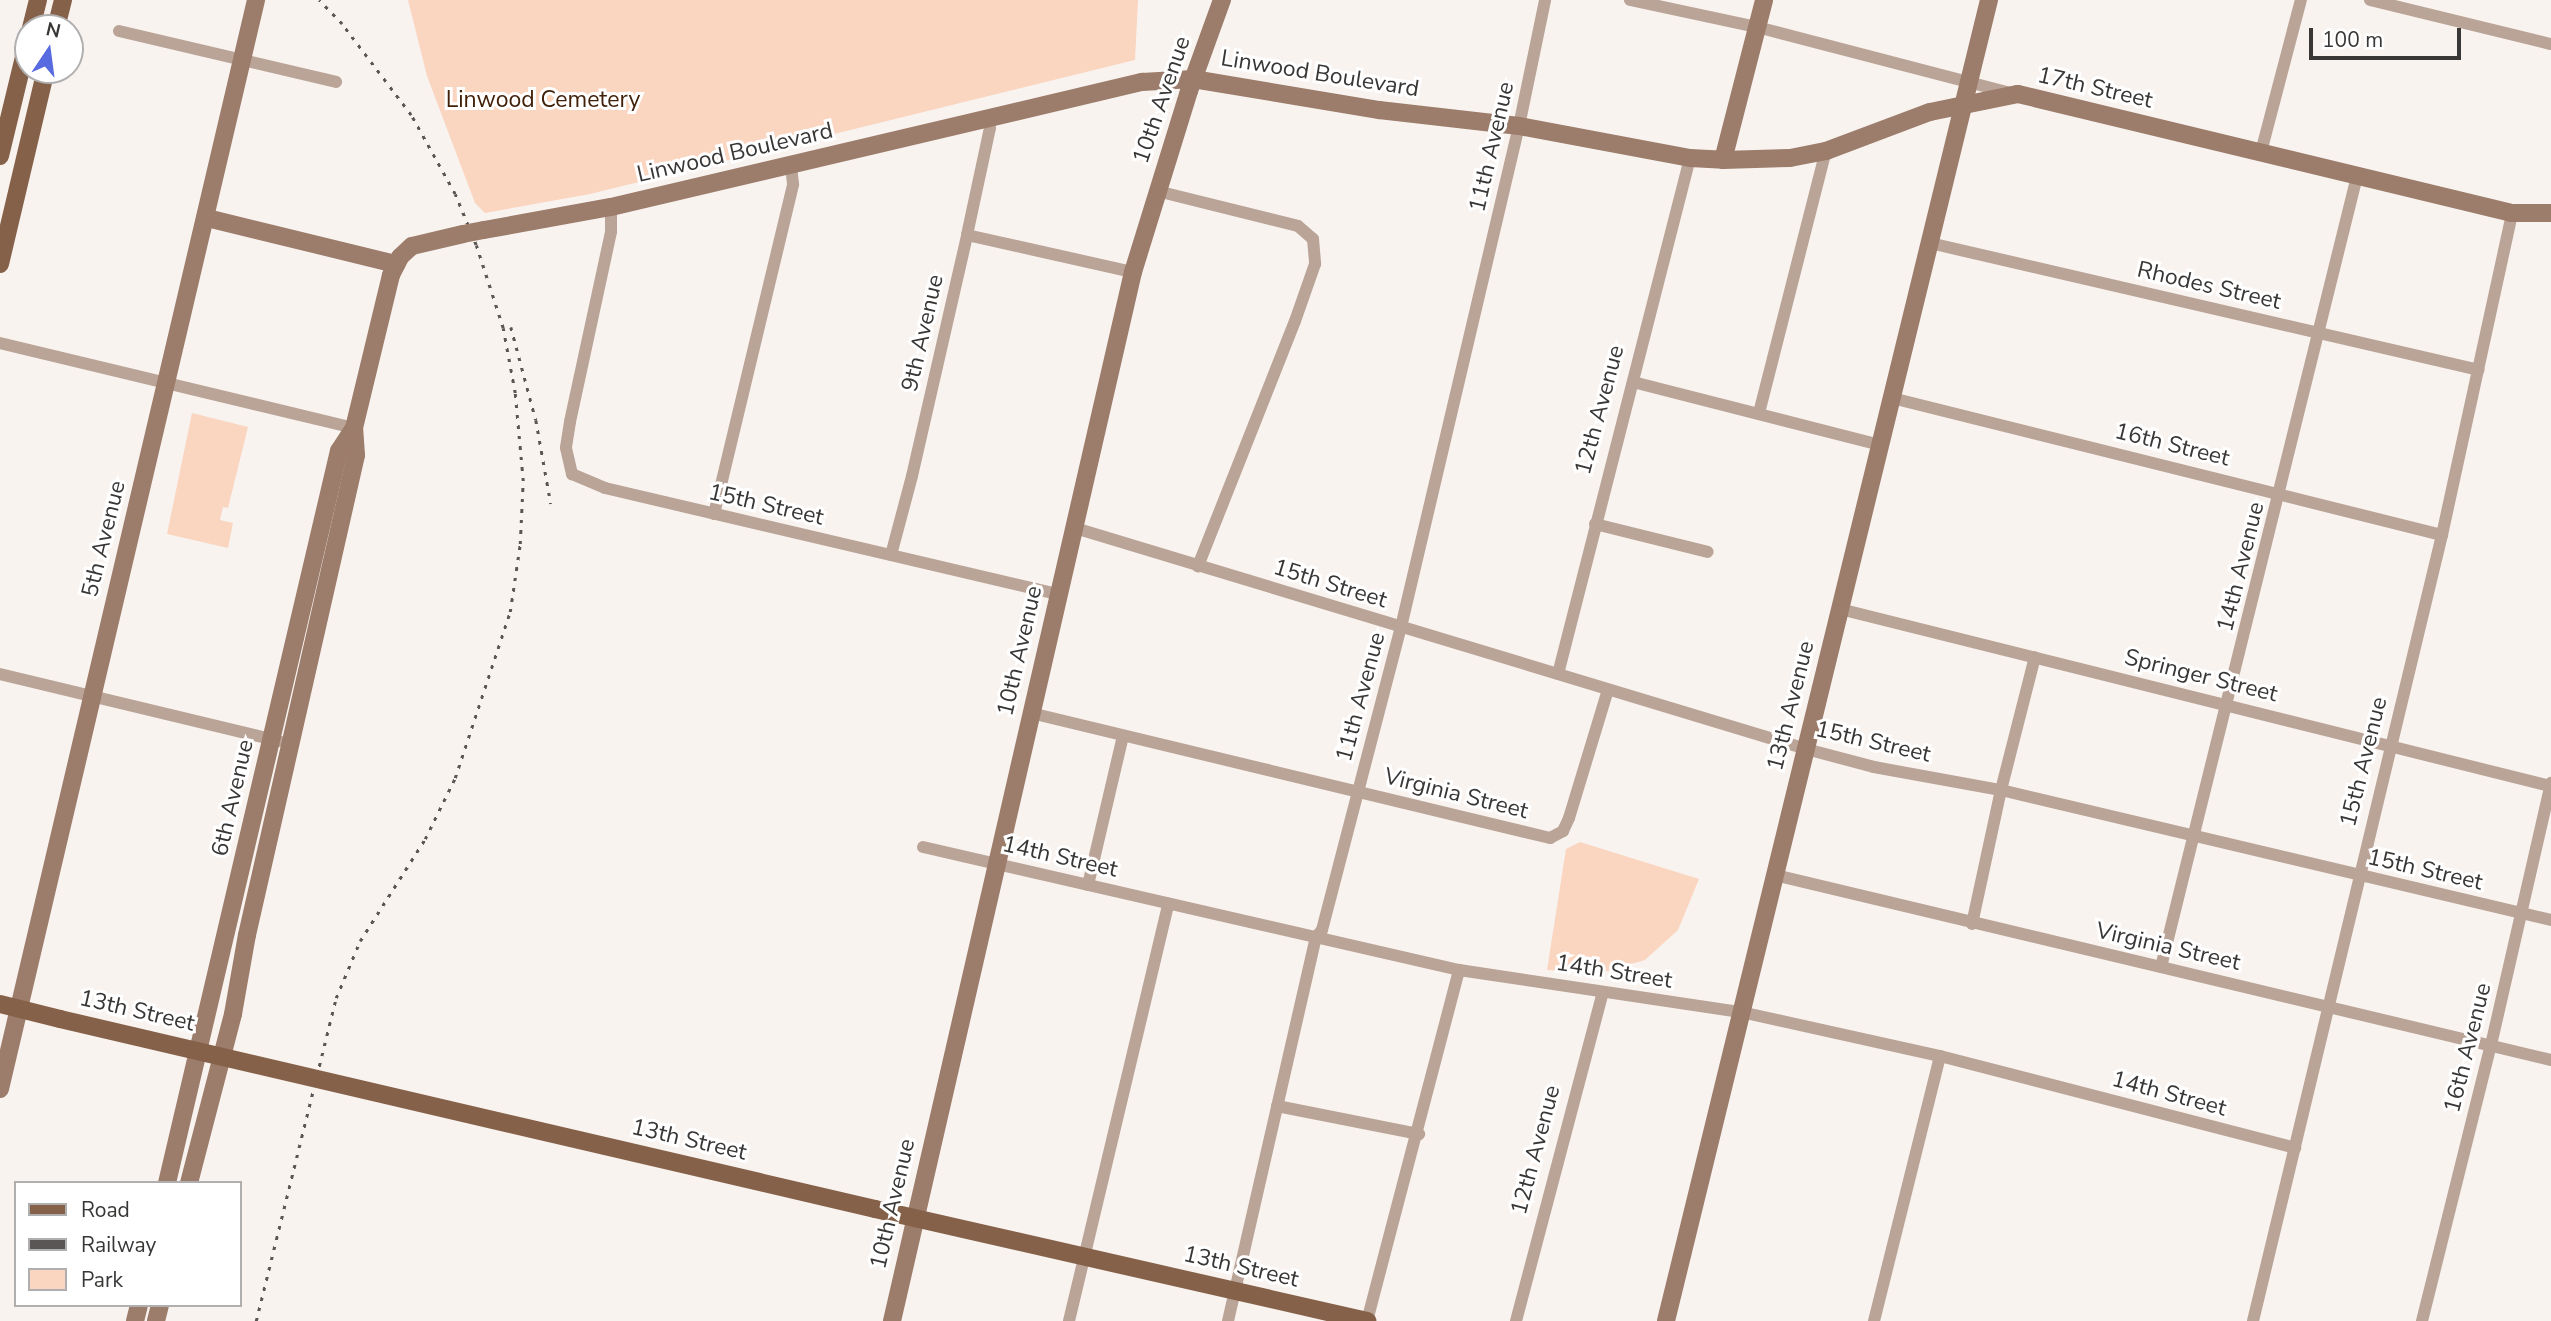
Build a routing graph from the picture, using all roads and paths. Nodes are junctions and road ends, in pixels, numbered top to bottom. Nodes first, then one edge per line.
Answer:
1 (257, 0) edge
2 (1222, 0) edge
3 (1545, 0) edge
4 (1630, 0) edge
5 (1764, 0) edge
6 (1989, 0) edge
7 (2301, 0) edge
8 (2370, 0) edge
9 (1757, 27) junction
10 (119, 31) dead end
11 (2551, 44) edge
12 (242, 60) junction
13 (1193, 79) junction
14 (337, 82) dead end
15 (1969, 83) junction
16 (17, 84) edge
17 (43, 84) edge
18 (2018, 94) junction
19 (1964, 104) junction
20 (988, 119) junction
21 (1519, 126) junction
22 (1826, 151) junction
23 (2261, 152) junction
24 (0, 156) edge
25 (1690, 158) junction
26 (1723, 160) junction
27 (791, 165) junction
28 (2357, 176) junction
29 (1157, 191) junction
30 (611, 207) junction
31 (2512, 213) junction
32 (2551, 213) edge
33 (207, 218) junction
34 (967, 235) junction
35 (1930, 243) junction
36 (0, 264) edge
37 (396, 264) junction
38 (1133, 272) junction
39 (2318, 332) junction
40 (0, 343) edge
41 (2479, 370) junction
42 (1633, 382) junction
43 (167, 383) junction
44 (1892, 398) junction
45 (1759, 413) junction
46 (354, 428) junction
47 (1880, 445) junction
48 (2281, 494) junction
49 (714, 514) junction
50 (1595, 524) junction
51 (1075, 527) junction
52 (2442, 535) junction
53 (1708, 552) dead end
54 (891, 555) junction
55 (1198, 566) junction
56 (1058, 594) junction
57 (1840, 609) junction
58 (1401, 628) junction
59 (2035, 657) junction
60 (0, 674) edge
61 (1558, 674) junction
62 (1608, 690) junction
63 (91, 695) junction
64 (2228, 704) junction
65 (1031, 713) junction
66 (1123, 736) junction
67 (281, 742) junction
68 (2389, 744) junction
69 (1806, 749) junction
70 (2551, 785) edge
71 (2001, 790) junction
72 (1357, 792) junction
73 (2194, 837) junction
74 (923, 848) dead end
75 (995, 864) junction
76 (1775, 875) junction
77 (2358, 875) junction
78 (1088, 885) junction
79 (1168, 904) junction
80 (2520, 913) junction
81 (2551, 920) edge
82 (1972, 924) junction
83 (1316, 937) junction
84 (2161, 967) junction
85 (1459, 970) junction
86 (1603, 992) junction
87 (0, 1004) edge
88 (2329, 1007) junction
89 (19, 1009) junction
90 (1741, 1012) junction
91 (2491, 1045) junction
92 (1940, 1056) junction
93 (2551, 1060) edge
94 (0, 1089) edge
95 (1277, 1106) junction
96 (1419, 1134) junction
97 (2295, 1148) junction
98 (168, 1181) edge
99 (190, 1181) edge
100 (915, 1220) junction
101 (1086, 1258) junction
102 (1235, 1291) junction
103 (892, 1321) edge
104 (1069, 1321) edge
105 (1227, 1321) edge
106 (1367, 1321) edge
107 (1516, 1321) edge
108 (1666, 1321) edge
109 (1874, 1321) edge
110 (2253, 1321) edge
111 (2422, 1321) edge

1 - 12 street, 5th Avenue
2 - 13 street, 10th Avenue
3 - 21 street, 11th Avenue
4 - 9 street, 17th Street
5 - 9 street
6 - 15 street, 13th Avenue
7 - 23 street
8 - 11 street
9 - 15 street, 17th Street
9 - 26 street
10 - 12 street
12 - 14 street
12 - 33 street, 5th Avenue
13 - 20 street, Linwood Boulevard
13 - 21 street, Linwood Boulevard
13 - 29 street, 10th Avenue
15 - 18 street, 17th Street
15 - 19 street, 13th Avenue
16 - 24 main road
17 - 36 main road
18 - 19 street
18 - 23 street, 17th Street
19 - 22 street, Linwood Boulevard
19 - 35 street, 13th Avenue
20 - 27 street, Linwood Boulevard
20 - 34 street, 9th Avenue
21 - 25 street, Linwood Boulevard
21 - 58 street, 11th Avenue
22 - 26 street, Linwood Boulevard
22 - 45 street
23 - 28 street, 17th Street
25 - 26 street, Linwood Boulevard
25 - 42 street, 12th Avenue
27 - 30 street, Linwood Boulevard
27 - 49 street
28 - 31 street, 17th Street
28 - 39 street, 14th Avenue
29 - 38 street, 10th Avenue
29 - 55 street
30 - 37 street, Linwood Boulevard, bridge
30 - 49 street, 15th Street
31 - 32 street, 17th Street
31 - 41 street, 15th Avenue
33 - 37 street
33 - 43 street, 5th Avenue
34 - 38 street
34 - 54 street, 9th Avenue
35 - 39 street, Rhodes Street
35 - 44 street, 13th Avenue
37 - 46 street, 6th Avenue
38 - 51 street, 10th Avenue
39 - 41 street, Rhodes Street
39 - 48 street, 14th Avenue
40 - 43 street
41 - 52 street, 15th Avenue
42 - 45 street
42 - 50 street, 12th Avenue
43 - 46 street
43 - 63 street, 5th Avenue
44 - 47 street, 13th Avenue
44 - 48 street, 16th Street
45 - 47 street
46 - 67 street, 6th Avenue
47 - 57 street, 13th Avenue
48 - 52 street, 16th Street
48 - 64 street, 14th Avenue
49 - 54 street, 15th Street
50 - 53 street
50 - 61 street, 12th Avenue
51 - 55 street, 15th Street
51 - 56 street, 10th Avenue
52 - 68 street, 15th Avenue
54 - 56 street, 15th Street
55 - 58 street, 15th Street
56 - 65 street, 10th Avenue
57 - 59 street, Springer Street
57 - 69 street, 13th Avenue
58 - 61 street, 15th Street
58 - 72 street, 11th Avenue
59 - 64 street, Springer Street
59 - 71 street
60 - 63 street
61 - 62 street, 15th Street
62 - 69 street, 15th Street
62 - 72 street, Virginia Street
63 - 67 street
63 - 89 street, 5th Avenue
64 - 68 street, Springer Street
64 - 73 street, 14th Avenue
65 - 66 street, Virginia Street
65 - 75 street, 10th Avenue
66 - 72 street, Virginia Street
66 - 78 street
67 - 98 street, 6th Avenue
67 - 99 street, 6th Avenue
68 - 70 street, Springer Street
68 - 77 street, 15th Avenue
69 - 71 street, 15th Street
69 - 76 street, 13th Avenue
70 - 80 street, 16th Avenue
71 - 73 street, 15th Street
71 - 82 street
72 - 83 street, 11th Avenue
73 - 77 street, 15th Street
73 - 84 street, 14th Avenue
74 - 75 street, 14th Street
75 - 78 street, 14th Street
75 - 100 street, 10th Avenue
76 - 82 street, Virginia Street
76 - 90 street, 13th Avenue
77 - 80 street, 15th Street
77 - 88 street, 15th Avenue
78 - 79 street, 14th Street
79 - 83 street, 14th Street
79 - 101 street
80 - 81 street, 15th Street
80 - 91 street, 16th Avenue
82 - 84 street, Virginia Street
83 - 85 street, 14th Street
83 - 95 street, 11th Avenue
84 - 88 street, Virginia Street
85 - 86 street, 14th Street
85 - 96 street
86 - 90 street, 14th Street
86 - 107 street, 12th Avenue
87 - 89 main road, 13th Street
88 - 91 street, Virginia Street
88 - 97 street, 15th Avenue
89 - 94 street, 5th Avenue
89 - 100 main road, 13th Street, bridge
90 - 92 street, 14th Street
90 - 108 street, 13th Avenue
91 - 93 street, Virginia Street
91 - 111 street, 16th Avenue
92 - 97 street, 14th Street
92 - 109 street
95 - 96 street
95 - 102 street, 11th Avenue
96 - 106 street
97 - 110 street, 15th Avenue
100 - 101 main road, 13th Street
100 - 103 street, 10th Avenue
101 - 102 main road, 13th Street
101 - 104 street
102 - 105 street, 11th Avenue
102 - 106 main road, 13th Street

